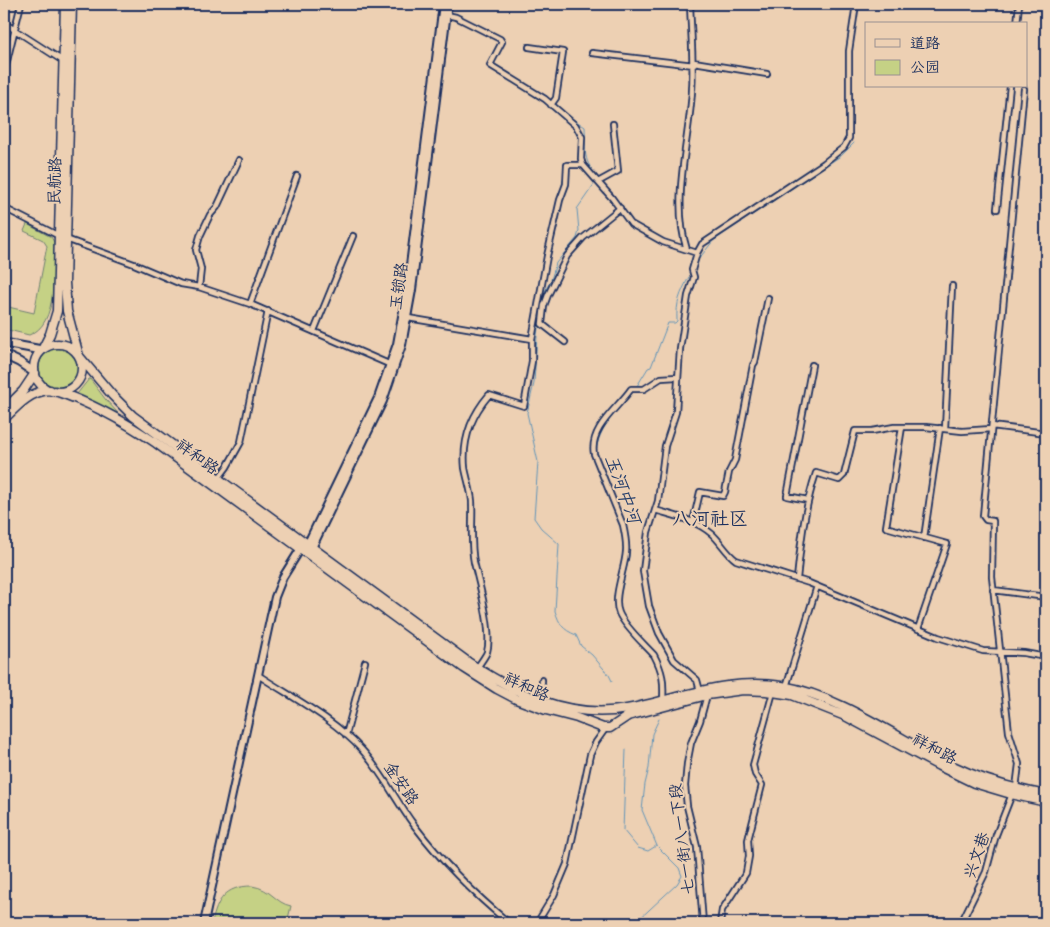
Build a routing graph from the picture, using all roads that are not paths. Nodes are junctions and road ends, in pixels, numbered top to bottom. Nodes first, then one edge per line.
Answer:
1 (21, 4) edge
2 (65, 4) edge
3 (72, 4) edge
4 (443, 4) edge
5 (448, 4) edge
6 (690, 4) edge
7 (856, 4) edge
8 (1019, 4) edge
9 (447, 15) junction
10 (1017, 22) edge
11 (4, 23) edge
12 (14, 29) junction
13 (529, 47) dead end
14 (592, 53) dead end
15 (63, 61) junction
16 (694, 63) junction
17 (4, 74) edge
18 (767, 74) dead end
19 (1010, 88) edge
20 (1024, 89) dead end
21 (551, 105) junction
22 (614, 124) dead end
23 (239, 160) dead end
24 (583, 165) junction
25 (297, 176) dead end
26 (598, 182) junction
27 (4, 208) edge
28 (620, 208) junction
29 (997, 209) dead end
30 (353, 236) dead end
31 (63, 237) junction
32 (687, 250) junction
33 (697, 253) junction
34 (952, 286) dead end
35 (199, 287) junction
36 (768, 298) dead end
37 (250, 304) junction
38 (268, 311) junction
39 (408, 318) junction
40 (314, 331) junction
41 (532, 339) junction
42 (565, 342) dead end
43 (4, 343) edge
44 (42, 350) junction
45 (4, 355) edge
46 (79, 356) junction
47 (390, 365) junction
48 (812, 365) dead end
49 (35, 373) junction
50 (677, 377) junction
51 (52, 391) junction
52 (4, 410) edge
53 (4, 419) edge
54 (902, 427) junction
55 (991, 428) junction
56 (942, 429) junction
57 (1046, 433) edge
58 (218, 479) junction
59 (808, 500) junction
60 (655, 510) junction
61 (693, 522) junction
62 (924, 538) junction
63 (307, 549) junction
64 (797, 579) junction
65 (817, 586) junction
66 (993, 590) junction
67 (1046, 597) edge
68 (918, 629) junction
69 (1001, 652) junction
70 (1046, 657) edge
71 (365, 662) dead end
72 (477, 668) junction
73 (258, 675) junction
74 (542, 680) dead end
75 (786, 687) junction
76 (773, 692) junction
77 (704, 693) junction
78 (663, 700) junction
79 (541, 701) junction
80 (594, 711) junction
81 (613, 711) junction
82 (618, 722) junction
83 (592, 724) junction
84 (606, 728) junction
85 (346, 735) junction
86 (1014, 791) junction
87 (1046, 795) edge
88 (1046, 802) edge
89 (204, 923) edge
90 (509, 923) edge
91 (537, 923) edge
92 (703, 923) edge
93 (720, 923) edge
94 (961, 923) edge

1 - 12 street
2 - 15 highway, 民航路
3 - 31 highway, 民航路
4 - 47 street, 玉锁路
5 - 9 street, 玉锁路
6 - 16 street
7 - 33 street
8 - 10 street
9 - 21 street
9 - 39 street, 玉锁路
11 - 12 street
12 - 15 street
12 - 17 street
13 - 21 street
14 - 16 street
15 - 31 highway, 民航路
16 - 18 street
16 - 32 street
19 - 29 street
20 - 55 street
21 - 24 street
22 - 26 street
23 - 35 street
24 - 26 street
24 - 41 street
25 - 37 street
26 - 28 street
27 - 31 street
28 - 32 street
28 - 42 street
30 - 40 street
31 - 35 street
31 - 44 highway, 民航路
31 - 46 highway, 民航路
32 - 33 street
33 - 50 street
34 - 56 street
35 - 37 street
36 - 61 street
37 - 38 street
38 - 40 street
38 - 58 street
39 - 41 street
39 - 63 street, 玉锁路
40 - 47 street
41 - 72 street
43 - 44 main road
44 - 46 highway
44 - 49 highway
45 - 49 main road
46 - 51 highway
46 - 58 highway, 祥和路
47 - 63 street, 玉锁路
48 - 59 street
49 - 51 highway
49 - 52 highway
50 - 60 street
50 - 78 street
51 - 53 highway
51 - 63 highway, 祥和路
54 - 56 street
54 - 59 street
54 - 62 street
55 - 56 street
55 - 57 street
55 - 66 street, 兴文巷
56 - 62 street
58 - 63 highway, 祥和路
59 - 64 street
60 - 61 street
60 - 77 street
61 - 64 street
62 - 68 street
63 - 72 highway, 祥和路
63 - 73 street
63 - 83 highway, 祥和路
64 - 65 street
65 - 68 street
65 - 75 street
66 - 67 street
66 - 69 street, 兴文巷
68 - 69 street
69 - 70 street
69 - 86 street, 兴文巷
71 - 85 street
72 - 79 highway, 祥和路
73 - 85 street, 金安路
73 - 89 street
74 - 79 street
75 - 77 highway, 祥和路
75 - 86 highway, 祥和路
76 - 77 highway, 祥和路
76 - 86 highway, 祥和路
76 - 93 street
77 - 78 highway, 祥和路
77 - 82 highway, 祥和路
77 - 92 street, 七一街八一下段
78 - 81 highway, 祥和路
79 - 80 highway, 祥和路
80 - 81 highway, 祥和路
80 - 83 highway
81 - 82 highway
82 - 84 highway, 祥和路
83 - 84 highway, 祥和路
84 - 91 street
85 - 90 street, 金安路
86 - 87 highway, 祥和路
86 - 88 highway, 祥和路
86 - 94 street, 兴文巷

